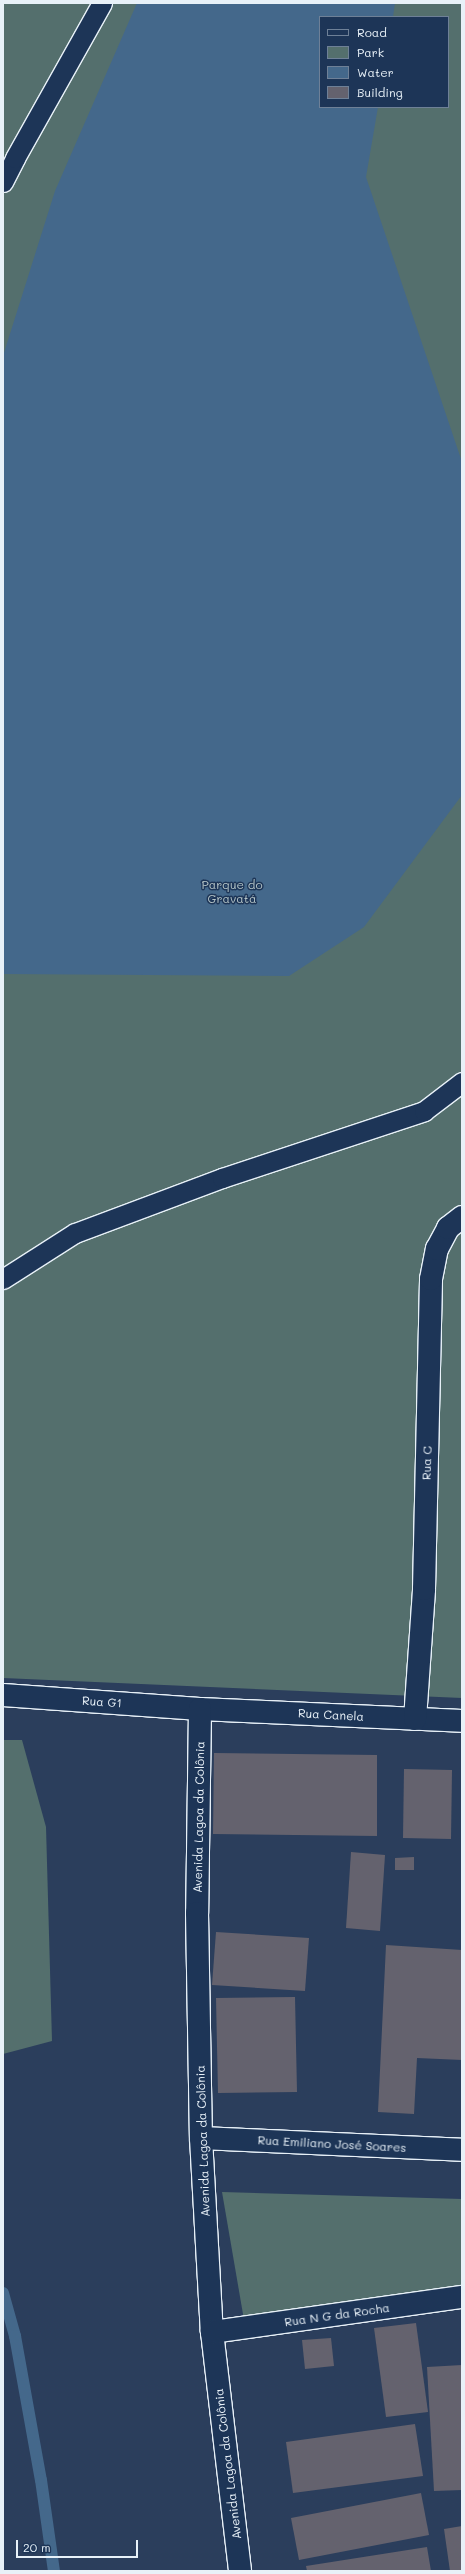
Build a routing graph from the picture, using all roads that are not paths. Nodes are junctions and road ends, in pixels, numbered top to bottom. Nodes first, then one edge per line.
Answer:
1 (102, 3) edge
2 (3, 182) edge
3 (462, 1082) edge
4 (462, 1217) edge
5 (3, 1279) edge
6 (3, 1695) edge
7 (200, 1709) junction
8 (415, 1719) junction
9 (462, 1721) edge
10 (201, 2138) junction
11 (462, 2150) edge
12 (462, 2297) edge
13 (212, 2332) junction
14 (240, 2571) edge

1 - 2 lane
3 - 5 lane
4 - 8 street, Rua C
6 - 7 street, Rua G1
7 - 8 street, Rua Canela
7 - 10 street, Avenida Lagoa da Colônia
8 - 9 street, Rua Canela
10 - 11 street, Rua Emiliano José Soares
10 - 13 street, Avenida Lagoa da Colônia
12 - 13 street, Rua N G da Rocha
13 - 14 street, Avenida Lagoa da Colônia

